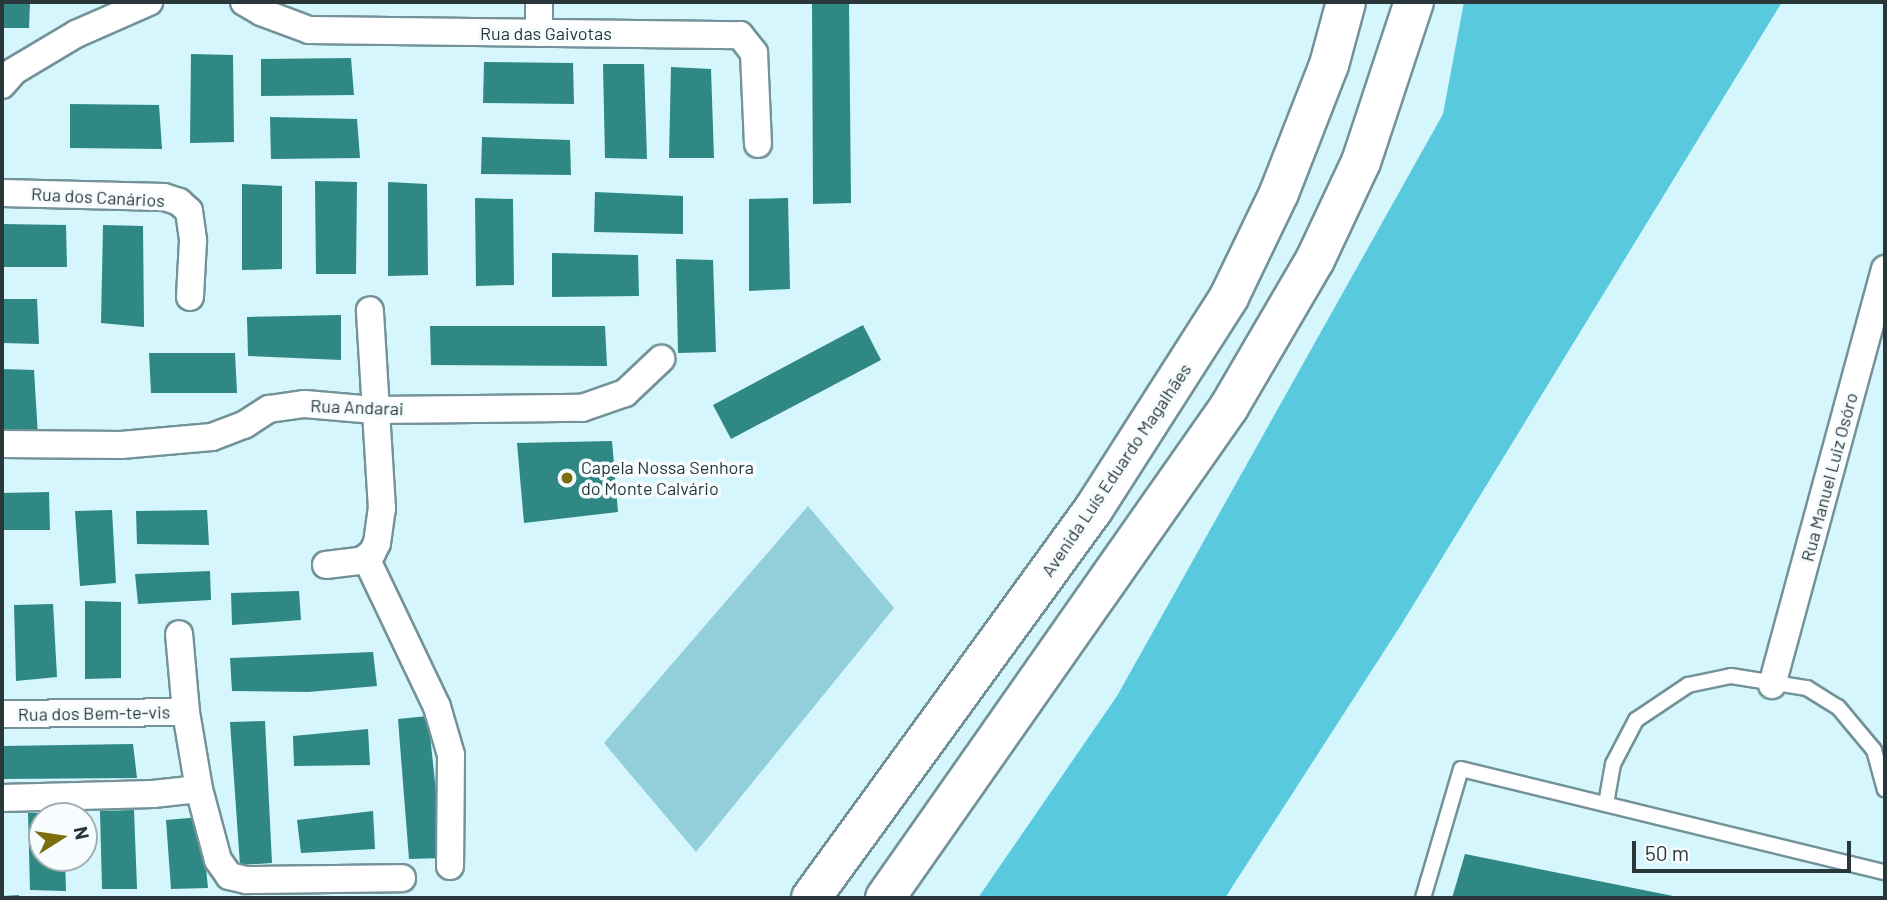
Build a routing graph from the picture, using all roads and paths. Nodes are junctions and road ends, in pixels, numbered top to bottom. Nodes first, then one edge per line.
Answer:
1 (149, 2) edge
2 (244, 2) edge
3 (539, 2) edge
4 (1346, 2) edge
5 (1414, 2) edge
6 (539, 33) junction
7 (6, 75) edge
8 (758, 144) dead end
9 (2, 193) edge
10 (1885, 269) edge
11 (190, 297) dead end
12 (370, 310) dead end
13 (661, 359) dead end
14 (374, 410) junction
15 (2, 444) edge
16 (366, 558) junction
17 (326, 565) dead end
18 (179, 634) dead end
19 (1772, 685) junction
20 (186, 712) junction
21 (2, 714) edge
22 (199, 789) junction
23 (1885, 790) edge
24 (2, 798) edge
25 (1606, 804) junction
26 (450, 866) dead end
27 (1885, 873) edge
28 (402, 878) dead end
29 (811, 898) edge
30 (885, 898) edge
31 (1423, 898) edge

1 - 7 street
2 - 6 street, Rua das Gaivotas
3 - 6 street
4 - 29 main road, Avenida Luís Eduardo Magalhães
5 - 30 main road
6 - 8 street, Rua das Gaivotas
9 - 11 street, Rua dos Canários
10 - 19 street, Rua Manuel Luiz Osóro
12 - 14 street
13 - 14 street, Rua Andarai
14 - 15 street, Rua Andarai
14 - 16 street
16 - 17 street
16 - 26 street
18 - 20 street
19 - 23 lane
19 - 25 lane
20 - 21 street, Rua dos Bem-te-vis
20 - 22 street
22 - 24 street
22 - 28 street
25 - 27 lane
25 - 31 lane

